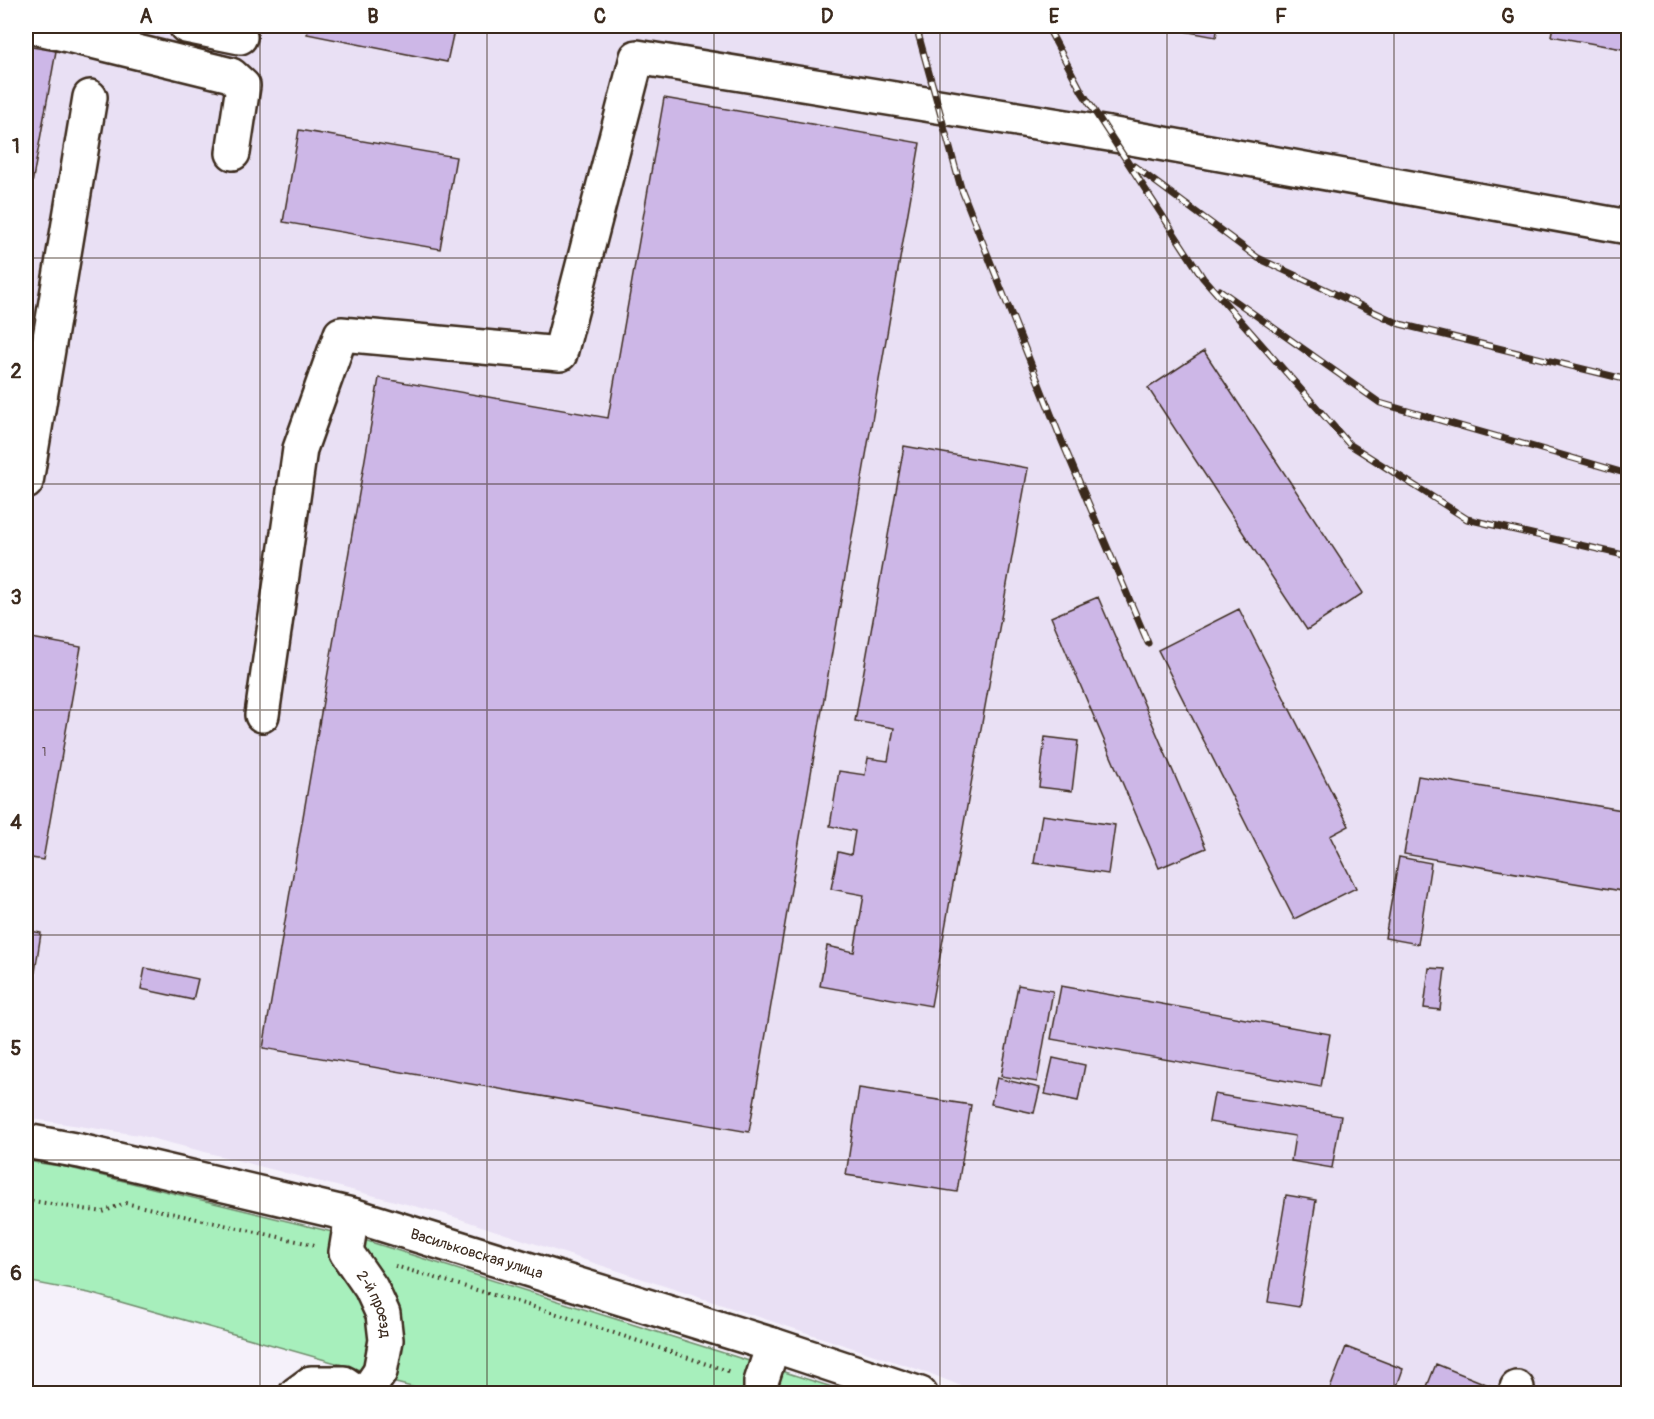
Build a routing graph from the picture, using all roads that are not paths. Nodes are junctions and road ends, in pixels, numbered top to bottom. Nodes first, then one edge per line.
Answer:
1 (31, 26) edge
2 (186, 26) edge
3 (240, 37) dead end
4 (90, 97) dead end
5 (233, 153) dead end
6 (1629, 227) edge
7 (26, 482) edge
8 (262, 715) dead end
9 (26, 1141) edge
10 (352, 1215) junction
11 (773, 1345) junction
12 (761, 1388) edge
13 (296, 1394) edge
14 (360, 1394) edge
15 (366, 1394) edge
16 (920, 1394) edge

1 - 5 street
2 - 3 street
4 - 7 street
6 - 8 street
9 - 10 street, Васильковская улица
10 - 11 street, Васильковская улица
10 - 15 street, 2-й проезд
11 - 12 street
11 - 16 street, Васильковская улица
13 - 14 street

